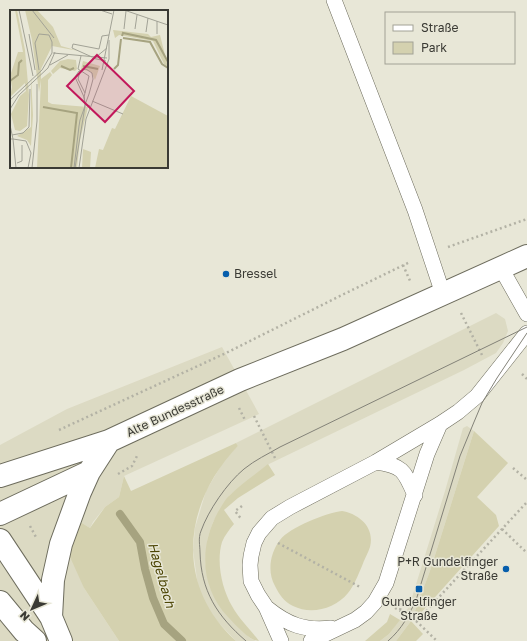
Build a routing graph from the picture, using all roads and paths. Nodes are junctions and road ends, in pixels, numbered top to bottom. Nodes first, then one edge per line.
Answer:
1 (334, 0) edge
2 (527, 219) edge
3 (430, 254) junction
4 (527, 256) edge
5 (501, 268) junction
6 (443, 294) junction
7 (460, 313) dead end
8 (527, 314) edge
9 (527, 333) edge
10 (492, 378) junction
11 (254, 416) dead end
12 (440, 424) junction
13 (57, 430) dead end
14 (109, 441) junction
15 (276, 460) dead end
16 (376, 462) junction
17 (513, 468) dead end
18 (89, 472) junction
19 (0, 476) edge
20 (527, 480) edge
21 (415, 495) junction
22 (527, 502) edge
23 (0, 514) edge
24 (502, 529) junction
25 (0, 540) edge
26 (278, 543) dead end
27 (527, 553) edge
28 (353, 583) dead end
29 (0, 602) edge
30 (402, 603) dead end
31 (394, 607) dead end
32 (266, 608) junction
33 (400, 610) junction
34 (51, 617) junction
35 (416, 622) junction
36 (0, 623) edge
37 (341, 627) junction
38 (30, 636) edge
39 (61, 641) edge
40 (281, 641) edge
41 (311, 641) edge
42 (437, 641) edge

1 - 3 lane
2 - 3 path
3 - 6 lane
3 - 13 path
4 - 5 street
5 - 6 street
5 - 8 lane
6 - 14 street, Alte Bundesstraße
7 - 10 path
9 - 10 lane
10 - 12 lane
11 - 15 path
12 - 16 lane
12 - 21 lane
14 - 18 street
14 - 19 street, Alte Bundesstraße
16 - 21 lane
16 - 32 lane
17 - 20 path
18 - 23 street
18 - 34 street
21 - 37 lane
22 - 24 path
24 - 27 path
24 - 35 path
25 - 34 street
26 - 28 path
29 - 38 street
30 - 33 path
31 - 33 path
32 - 37 lane
32 - 40 lane
33 - 35 path
34 - 39 street
35 - 42 path
36 - 38 street
37 - 41 lane

